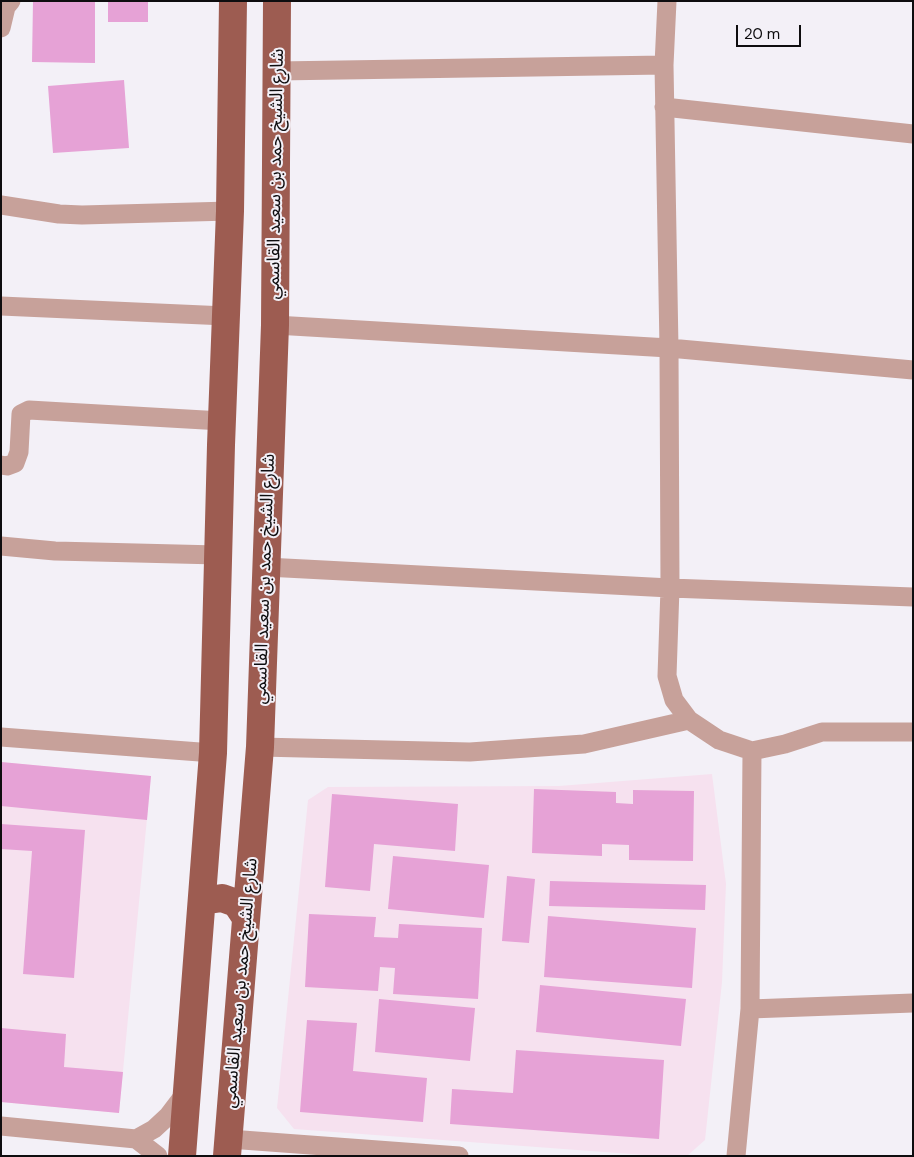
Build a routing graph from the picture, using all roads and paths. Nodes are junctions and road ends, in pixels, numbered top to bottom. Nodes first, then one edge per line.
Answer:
1 (11, 1) edge
2 (233, 1) edge
3 (277, 1) edge
4 (666, 1) edge
5 (1, 28) edge
6 (664, 65) junction
7 (277, 71) junction
8 (664, 107) junction
9 (913, 134) edge
10 (1, 205) edge
11 (230, 211) junction
12 (1, 306) edge
13 (226, 316) junction
14 (274, 325) junction
15 (669, 348) junction
16 (913, 370) edge
17 (222, 421) junction
18 (1, 465) edge
19 (1, 546) edge
20 (218, 555) junction
21 (266, 567) junction
22 (670, 588) junction
23 (913, 597) edge
24 (689, 720) junction
25 (913, 732) edge
26 (1, 737) edge
27 (260, 747) junction
28 (213, 752) junction
29 (752, 752) junction
30 (202, 901) junction
31 (246, 918) junction
32 (913, 1003) edge
33 (750, 1009) junction
34 (188, 1090) junction
35 (1, 1126) edge
36 (136, 1139) junction
37 (228, 1147) edge
38 (158, 1156) edge
39 (182, 1156) edge
40 (459, 1156) edge
41 (736, 1156) edge

1 - 5 street
2 - 11 main road
3 - 7 main road, شارع الشيخ حمد بن سعيد القاسمي
4 - 6 street
6 - 7 street
6 - 8 street
7 - 14 main road, شارع الشيخ حمد بن سعيد القاسمي
8 - 9 street
8 - 15 street
10 - 11 street
11 - 13 main road
12 - 13 street
13 - 17 main road
14 - 15 street
14 - 21 main road, شارع الشيخ حمد بن سعيد القاسمي
15 - 16 street
15 - 22 street
17 - 18 street
17 - 20 main road
19 - 20 street
20 - 28 main road
21 - 22 street
21 - 27 main road, شارع الشيخ حمد بن سعيد القاسمي
22 - 23 street
22 - 24 street
24 - 27 street
24 - 29 street
25 - 29 street
26 - 28 street
27 - 31 main road, شارع الشيخ حمد بن سعيد القاسمي
28 - 30 main road
29 - 33 street
30 - 31 main road
30 - 34 main road
31 - 37 main road, شارع الشيخ حمد بن سعيد القاسمي
32 - 33 street
33 - 41 street
34 - 36 street
34 - 39 main road
35 - 36 street
36 - 38 street
37 - 40 street

